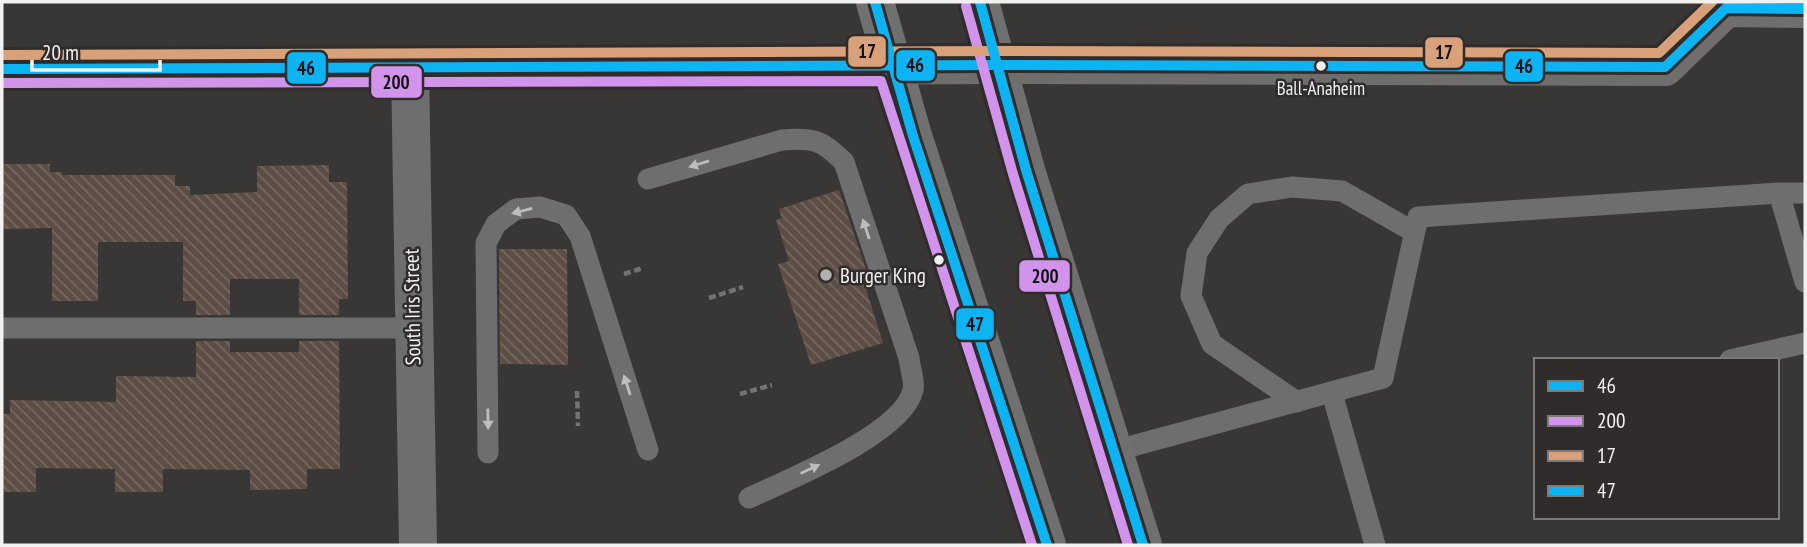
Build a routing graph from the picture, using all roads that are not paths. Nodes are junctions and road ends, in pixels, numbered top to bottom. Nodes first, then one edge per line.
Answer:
1 (876, 2) edge
2 (980, 2) edge
3 (1724, 4) edge
4 (1805, 9) edge
5 (997, 65) junction
6 (891, 67) junction
7 (410, 68) junction
8 (2, 69) edge
9 (648, 179) dead end
10 (1779, 193) junction
11 (1805, 193) edge
12 (1414, 232) junction
13 (1805, 282) edge
14 (2, 328) edge
15 (412, 328) junction
16 (1805, 344) edge
17 (1739, 358) edge
18 (1332, 393) junction
19 (1297, 402) junction
20 (648, 450) dead end
21 (1114, 451) junction
22 (488, 453) dead end
23 (748, 498) dead end
24 (418, 545) edge
25 (1047, 545) edge
26 (1143, 545) edge
27 (1375, 545) edge

1 - 6 main road
2 - 5 main road
3 - 4 main road
3 - 5 main road
5 - 6 main road
5 - 21 main road
6 - 7 main road
6 - 25 main road
7 - 8 main road
7 - 15 street, South Iris Street
23 -> 9 lane
10 - 11 lane
10 - 12 lane
10 - 13 lane
12 - 18 lane
12 - 19 lane
14 - 15 lane
15 - 24 street, South Iris Street
16 - 17 lane
18 - 19 lane
18 - 27 lane
19 - 21 lane
20 -> 22 lane
21 - 26 main road

